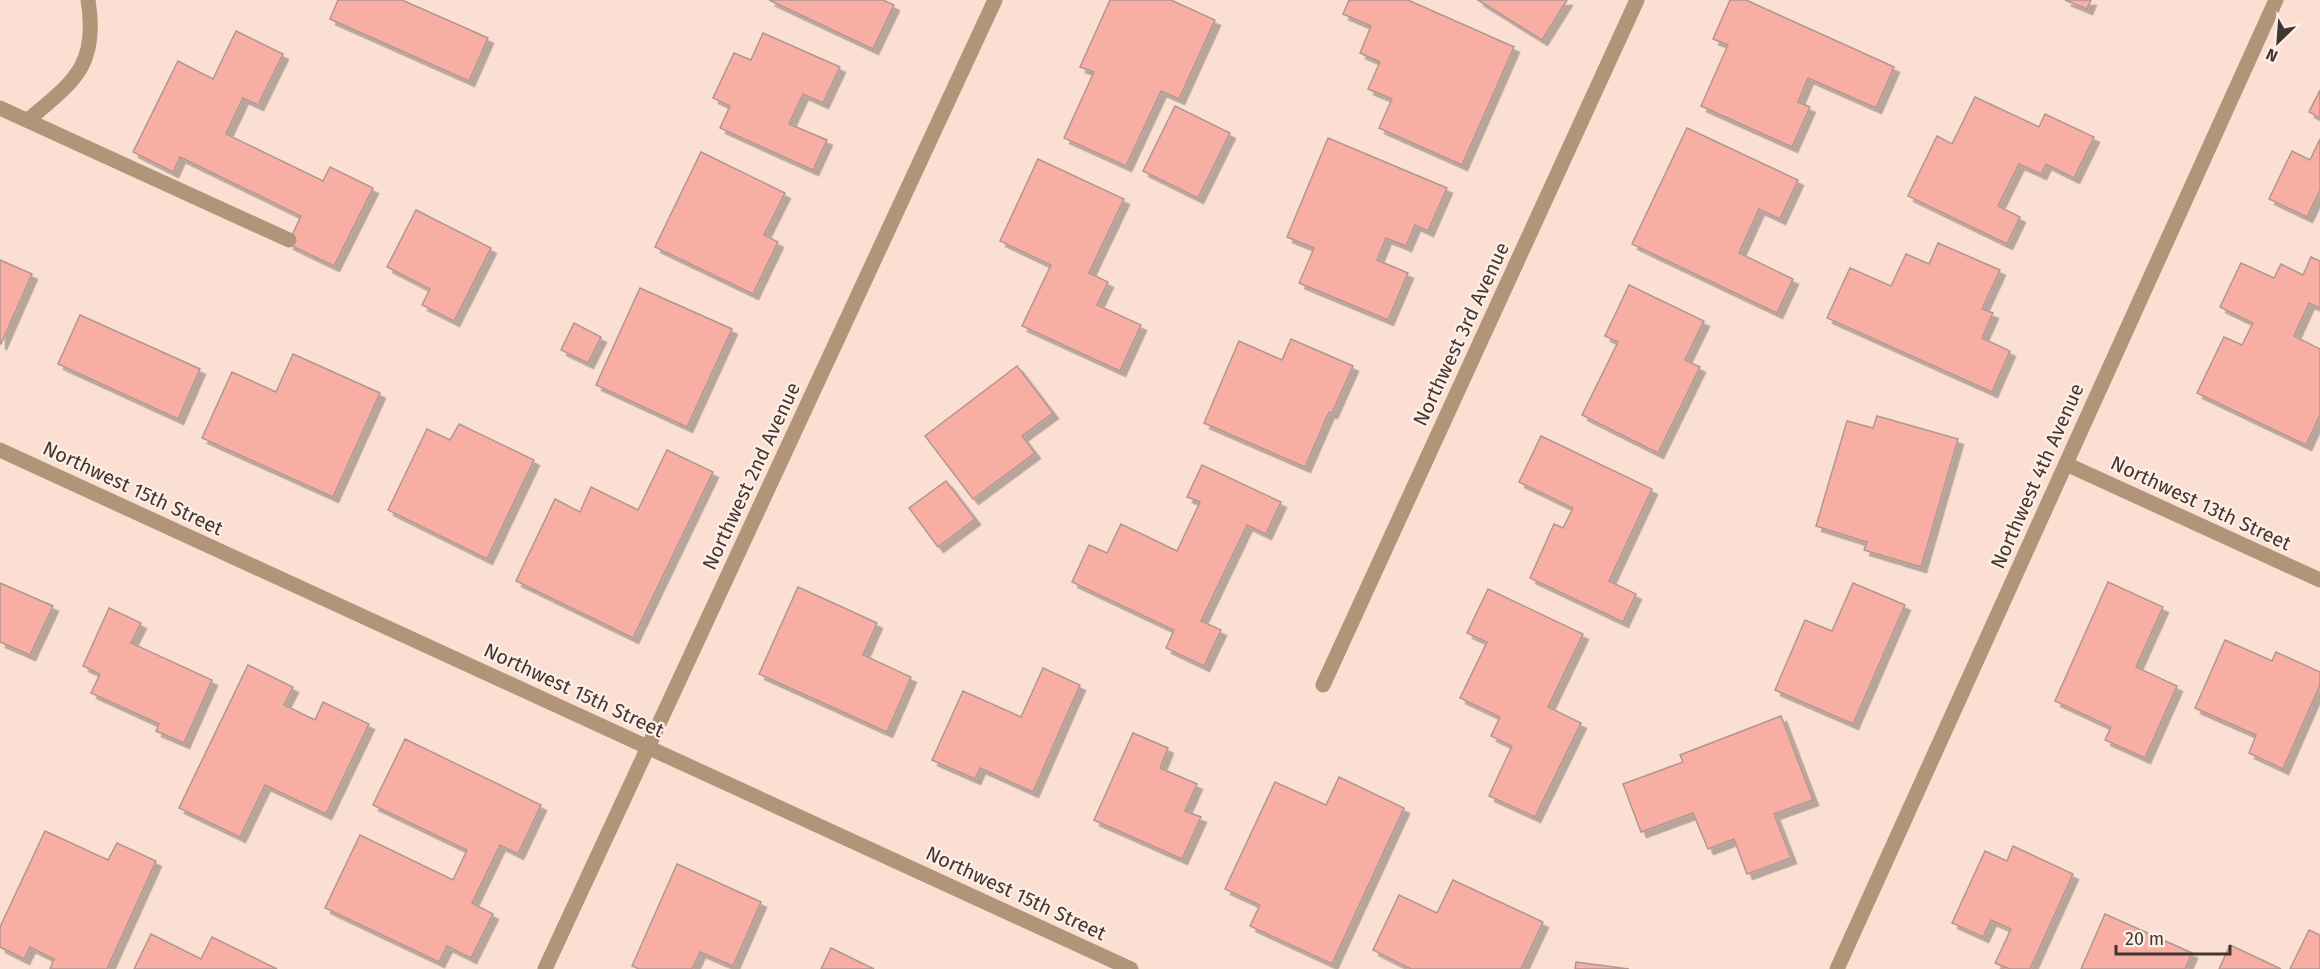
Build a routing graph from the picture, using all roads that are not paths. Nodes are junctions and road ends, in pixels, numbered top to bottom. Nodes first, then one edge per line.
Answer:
1 (88, 0) edge
2 (995, 0) edge
3 (1637, 0) edge
4 (2276, 0) edge
5 (0, 108) edge
6 (28, 120) junction
7 (289, 240) dead end
8 (0, 450) edge
9 (2066, 464) junction
10 (2320, 580) edge
11 (1323, 685) dead end
12 (648, 747) junction
13 (545, 969) edge
14 (1131, 969) edge
15 (1837, 969) edge

1 - 6 street
2 - 12 street, Northwest 2nd Avenue
3 - 11 street, Northwest 3rd Avenue
4 - 9 street, Northwest 4th Avenue
5 - 6 street
6 - 7 street
8 - 12 street, Northwest 15th Street
9 - 10 street, Northwest 13th Street
9 - 15 street, Northwest 4th Avenue
12 - 13 street, Northwest 2nd Avenue
12 - 14 street, Northwest 15th Street

